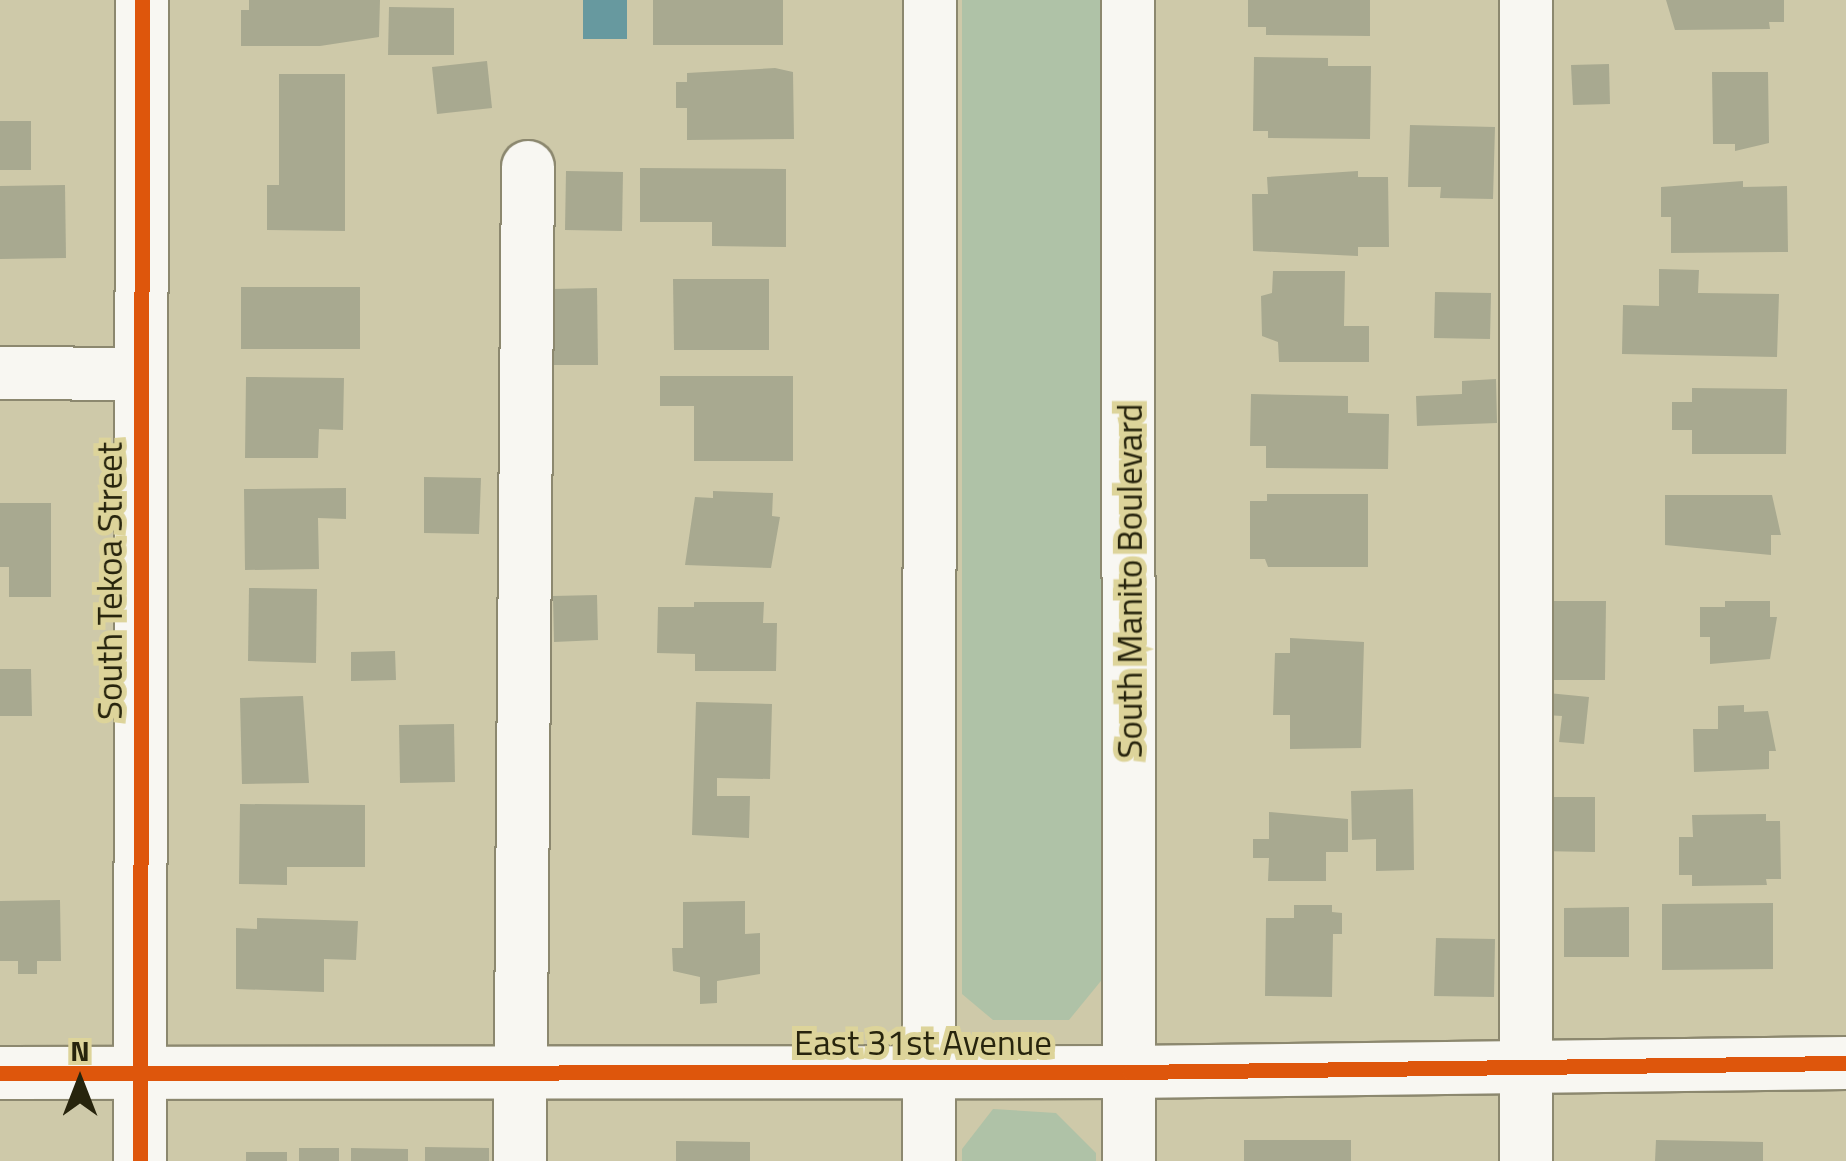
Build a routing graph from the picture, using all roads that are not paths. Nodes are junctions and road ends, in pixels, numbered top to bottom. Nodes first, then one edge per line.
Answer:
1 (142, 0) edge
2 (930, 0) edge
3 (1128, 0) edge
4 (1526, 0) edge
5 (528, 167) dead end
6 (0, 373) edge
7 (139, 374) junction
8 (1846, 1062) edge
9 (1526, 1066) junction
10 (1129, 1072) junction
11 (0, 1073) edge
12 (520, 1073) junction
13 (929, 1073) junction
14 (140, 1074) junction
15 (140, 1161) edge
16 (520, 1161) edge
17 (928, 1161) edge
18 (1129, 1161) edge
19 (1526, 1161) edge

1 - 7 street, South Tekoa Street
2 - 13 street
3 - 10 street, South Manito Boulevard
4 - 9 street
5 - 12 street
6 - 7 street
7 - 14 street, South Tekoa Street
8 - 9 street, East 31st Avenue
9 - 10 street, East 31st Avenue
9 - 19 street
10 - 13 street, East 31st Avenue
10 - 18 street, South Manito Boulevard
11 - 14 street, East 31st Avenue
12 - 13 street, East 31st Avenue
12 - 14 street, East 31st Avenue
12 - 16 street
13 - 17 street
14 - 15 street, South Tekoa Street

